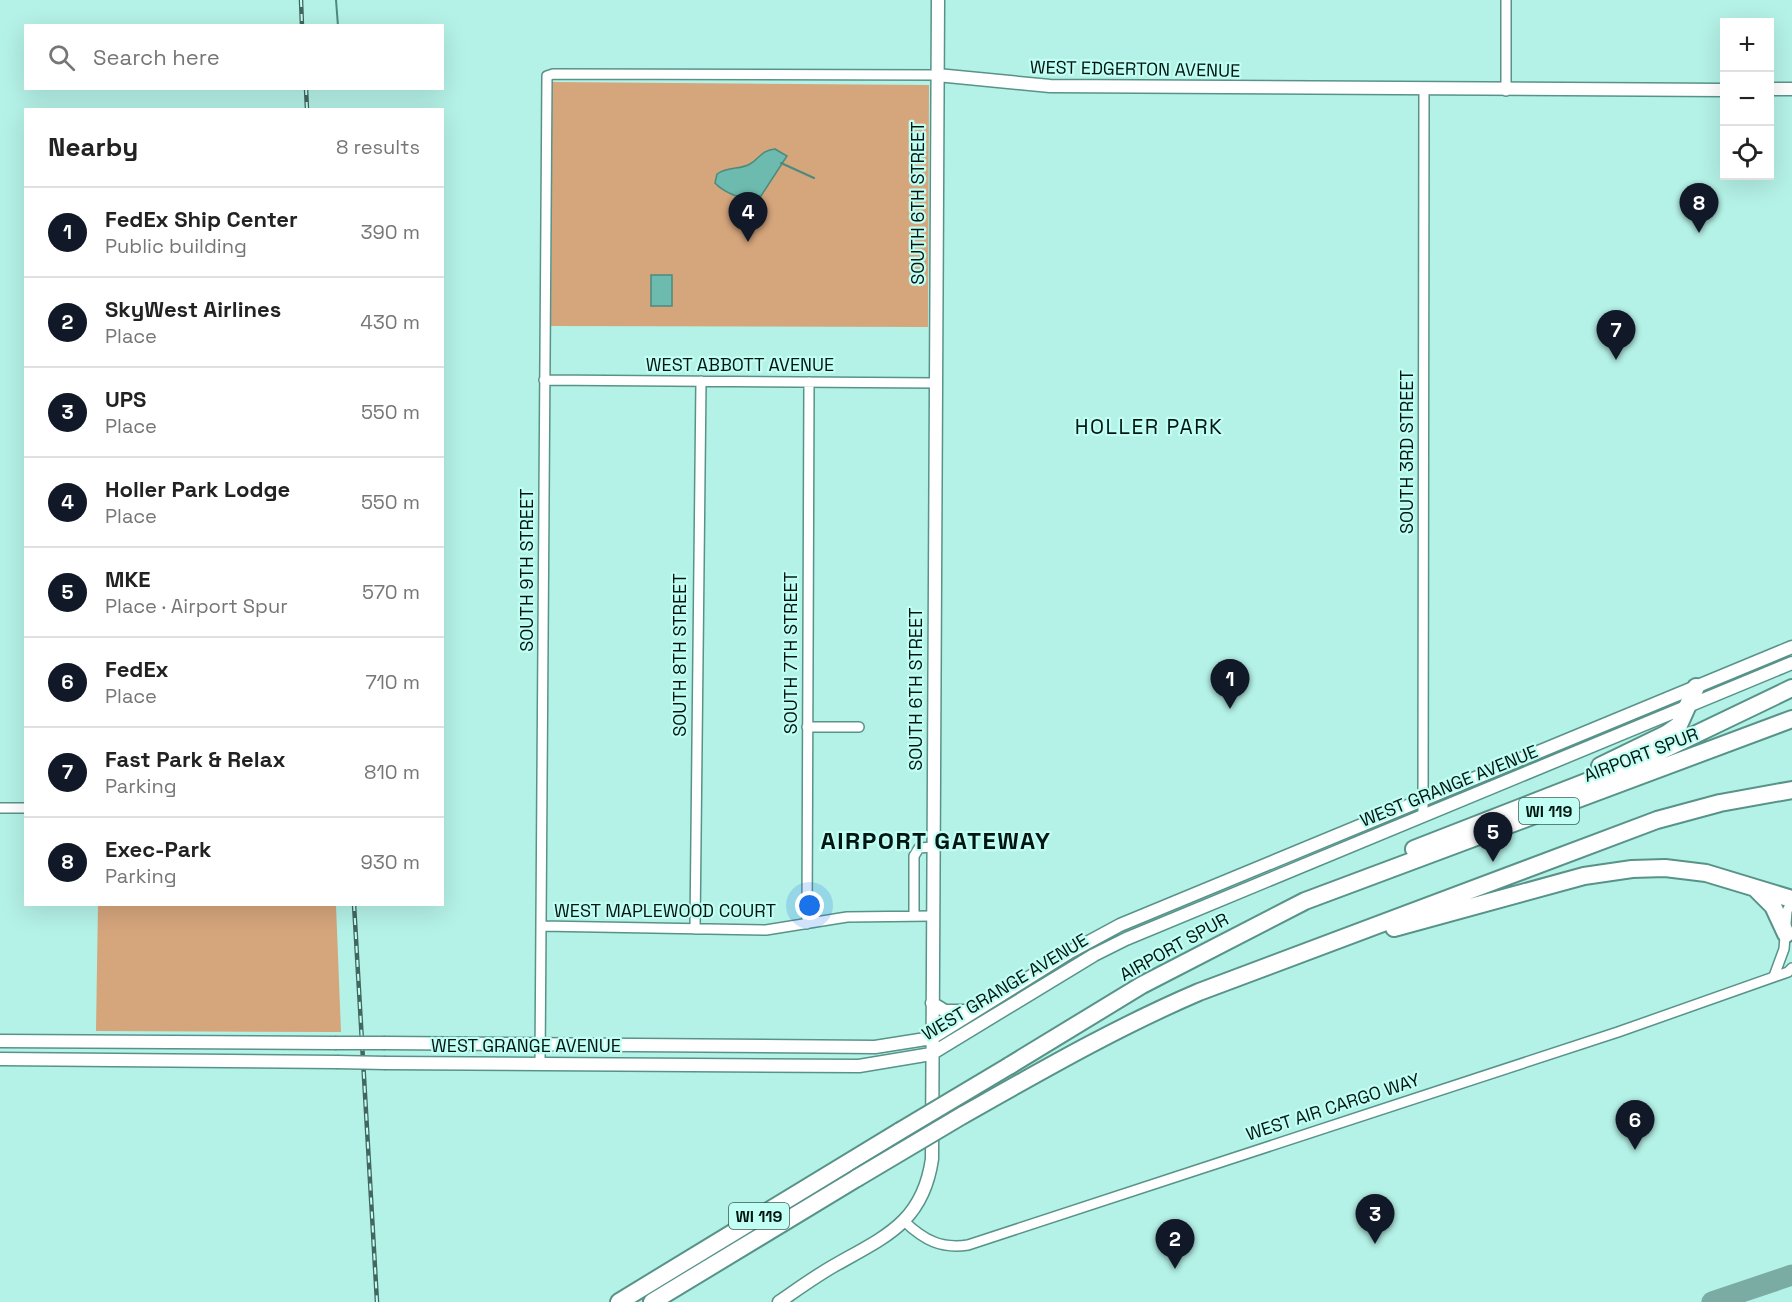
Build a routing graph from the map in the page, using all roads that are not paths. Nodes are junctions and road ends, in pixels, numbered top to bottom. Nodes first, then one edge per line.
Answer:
1 (938, 0) edge
2 (1506, 0) edge
3 (937, 75) junction
4 (547, 76) joint
5 (1424, 89) junction
6 (1792, 89) edge
7 (1506, 90) junction
8 (1720, 90) edge
9 (1774, 90) edge
10 (544, 380) junction
11 (701, 381) junction
12 (809, 382) junction
13 (935, 383) junction
14 (1792, 647) edge
15 (1792, 663) edge
16 (1696, 687) junction
17 (1792, 688) edge
18 (1689, 706) junction
19 (1792, 719) edge
20 (807, 727) junction
21 (859, 727) dead end
22 (1792, 790) edge
23 (1424, 799) junction
24 (0, 807) edge
25 (24, 808) edge
26 (1510, 811) junction
27 (1424, 815) junction
28 (1365, 823) junction
29 (1371, 837) junction
30 (933, 847) junction
31 (1753, 887) junction
32 (1792, 900) edge
33 (1305, 901) junction
34 (1151, 912) junction
35 (914, 916) junction
36 (932, 916) junction
37 (807, 924) junction
38 (541, 926) junction
39 (1156, 926) junction
40 (695, 929) junction
41 (1786, 934) junction
42 (1317, 948) junction
43 (1792, 968) edge
44 (1774, 976) junction
45 (932, 1003) junction
46 (978, 1010) junction
47 (932, 1038) junction
48 (0, 1041) edge
49 (42, 1042) junction
50 (164, 1042) junction
51 (541, 1045) junction
52 (701, 1045) junction
53 (859, 1047) junction
54 (931, 1054) junction
55 (0, 1059) edge
56 (42, 1060) junction
57 (164, 1061) junction
58 (540, 1064) junction
59 (701, 1065) junction
60 (859, 1066) junction
61 (905, 1222) junction
62 (619, 1302) edge
63 (652, 1302) edge
64 (778, 1302) edge

1 - 3 street, SOUTH 6TH STREET
2 - 7 street
3 - 4 street, WEST EDGERTON AVENUE
3 - 5 street, WEST EDGERTON AVENUE
3 - 13 street, SOUTH 6TH STREET
4 - 10 street, SOUTH 9TH STREET
5 - 7 street, WEST EDGERTON AVENUE
5 - 23 street, SOUTH 3RD STREET
6 - 9 street
7 - 8 street, WEST EDGERTON AVENUE
10 - 11 street, WEST ABBOTT AVENUE
10 - 38 street, SOUTH 9TH STREET
11 - 12 street, WEST ABBOTT AVENUE
11 - 40 street, SOUTH 8TH STREET
12 - 13 street, WEST ABBOTT AVENUE
12 - 20 street, SOUTH 7TH STREET
13 - 30 street, SOUTH 6TH STREET
14 - 16 street, WEST GRANGE AVENUE
15 - 18 street, WEST GRANGE AVENUE
16 - 18 highway
16 - 23 street, WEST GRANGE AVENUE
17 - 26 highway
18 - 26 highway
18 - 27 street, WEST GRANGE AVENUE
19 - 33 highway, AIRPORT SPUR / WI 119
20 - 21 street
20 - 37 street, SOUTH 7TH STREET
22 - 42 highway, WI 119
23 - 27 street, SOUTH 3RD STREET
23 - 28 street, WEST GRANGE AVENUE
24 - 25 street
26 - 33 highway
27 - 29 street, WEST GRANGE AVENUE
28 - 29 street
28 - 34 street, WEST GRANGE AVENUE
29 - 39 street, WEST GRANGE AVENUE
30 - 35 street
30 - 36 street, SOUTH 6TH STREET
31 - 32 highway
31 - 41 highway
31 - 42 highway
32 - 41 street
33 - 62 highway, AIRPORT SPUR / WI 119, bridge
34 - 39 street
34 - 46 street, WEST GRANGE AVENUE
35 - 36 street, WEST MAPLEWOOD COURT
35 - 37 street, WEST MAPLEWOOD COURT
36 - 45 street, SOUTH 6TH STREET
37 - 40 street, WEST MAPLEWOOD COURT
38 - 40 street, WEST MAPLEWOOD COURT
38 - 51 street, SOUTH 9TH STREET
39 - 54 street, WEST GRANGE AVENUE
41 - 44 street
42 - 63 highway, WI 119, bridge
43 - 44 street, WEST AIR CARGO WAY
44 - 61 street, WEST AIR CARGO WAY
45 - 46 street
45 - 47 street, SOUTH 6TH STREET
46 - 47 street, WEST GRANGE AVENUE
47 - 53 street, WEST GRANGE AVENUE
47 - 54 street, SOUTH 6TH STREET
48 - 49 street, WEST GRANGE AVENUE
49 - 50 street, WEST GRANGE AVENUE
49 - 56 street
50 - 51 street, WEST GRANGE AVENUE, bridge
50 - 57 street
51 - 52 street, WEST GRANGE AVENUE
51 - 58 street, SOUTH 9TH STREET
52 - 53 street, WEST GRANGE AVENUE
52 - 59 street
53 - 60 street
54 - 60 street, WEST GRANGE AVENUE
54 - 61 street, SOUTH 6TH STREET
55 - 56 street, WEST GRANGE AVENUE
56 - 57 street, WEST GRANGE AVENUE
57 - 58 street, WEST GRANGE AVENUE, bridge
58 - 59 street, WEST GRANGE AVENUE
59 - 60 street, WEST GRANGE AVENUE
61 - 64 street, SOUTH 6TH STREET

